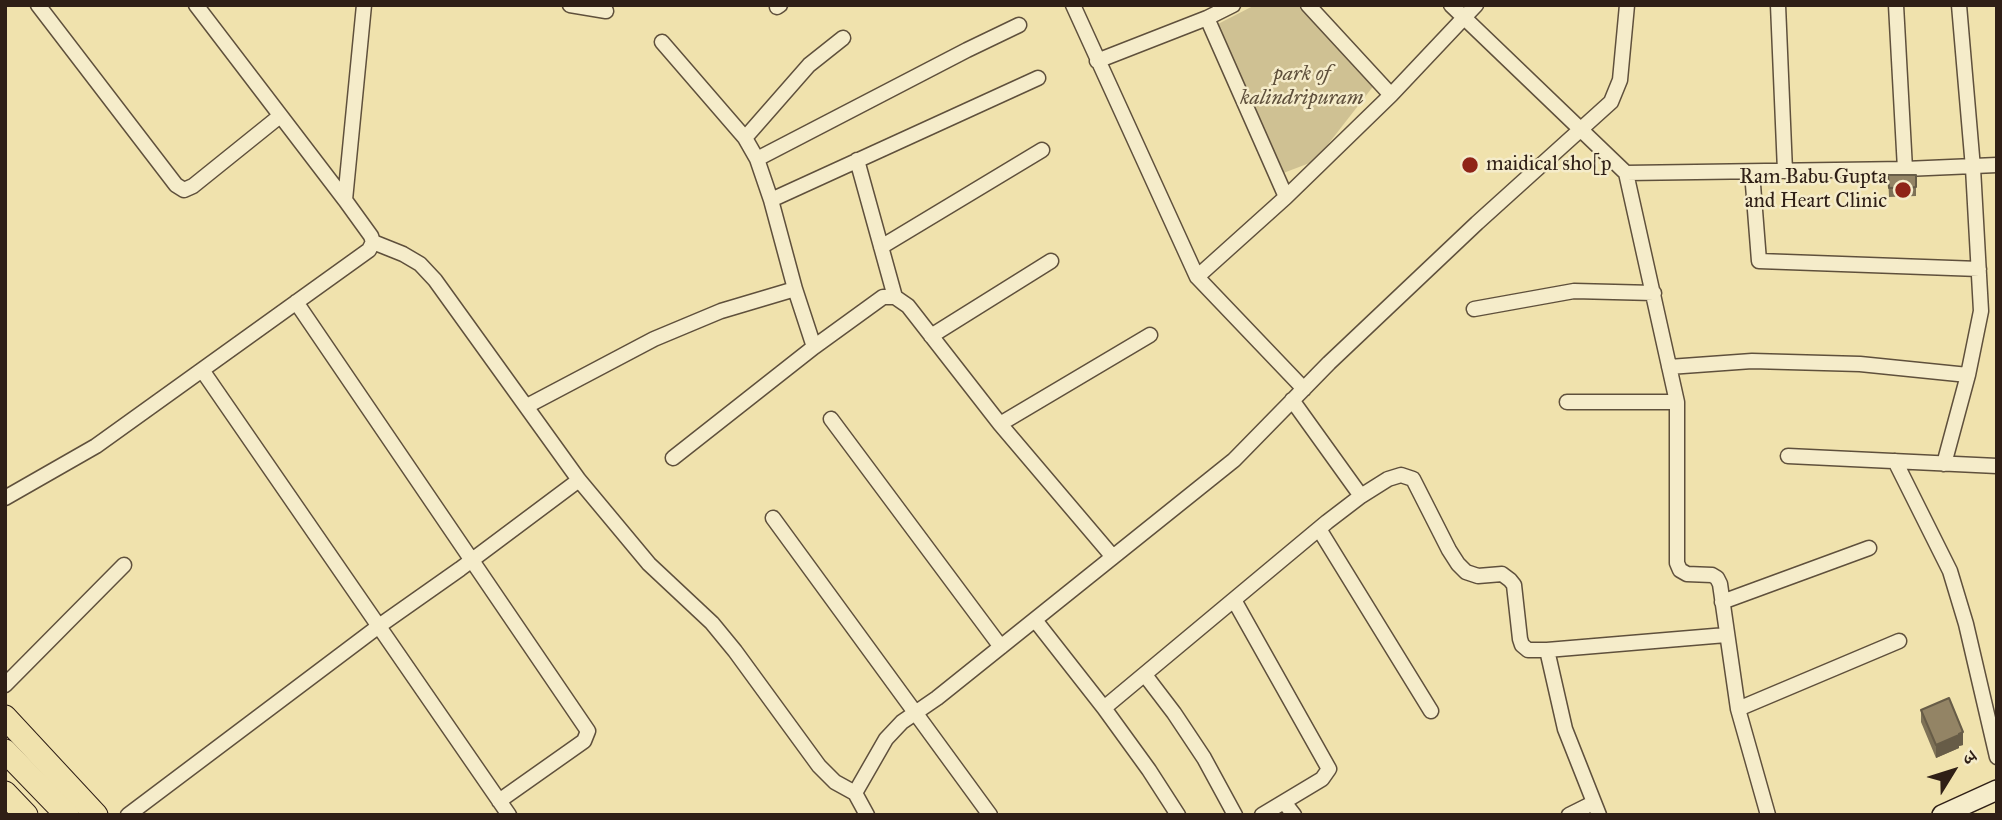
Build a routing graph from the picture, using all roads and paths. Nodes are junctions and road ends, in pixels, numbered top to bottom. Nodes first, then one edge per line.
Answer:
1 (38, 5) edge
2 (196, 5) edge
3 (364, 5) edge
4 (570, 5) edge
5 (1073, 5) edge
6 (1233, 5) edge
7 (1308, 5) edge
8 (1451, 5) edge
9 (1476, 5) edge
10 (1627, 5) edge
11 (1778, 5) edge
12 (1896, 5) edge
13 (1959, 5) edge
14 (606, 11) dead end
15 (1207, 18) junction
16 (1463, 18) junction
17 (1019, 25) dead end
18 (843, 38) dead end
19 (662, 42) dead end
20 (1097, 61) junction
21 (1038, 78) dead end
22 (1391, 95) junction
23 (280, 116) junction
24 (1581, 129) junction
25 (745, 138) junction
26 (1042, 150) dead end
27 (757, 159) junction
28 (858, 160) junction
29 (1997, 165) edge
30 (1973, 167) junction
31 (1905, 169) junction
32 (1785, 171) junction
33 (1752, 172) junction
34 (1626, 173) junction
35 (1286, 197) junction
36 (345, 200) junction
37 (771, 200) junction
38 (373, 243) junction
39 (881, 247) junction
40 (1051, 261) dead end
41 (1979, 268) junction
42 (1197, 277) junction
43 (794, 289) junction
44 (1654, 293) junction
45 (895, 296) junction
46 (296, 302) junction
47 (1474, 309) dead end
48 (1150, 335) dead end
49 (931, 336) junction
50 (814, 347) junction
51 (1669, 367) junction
52 (202, 370) junction
53 (1968, 374) junction
54 (1304, 389) junction
55 (1292, 400) junction
56 (1567, 402) dead end
57 (1677, 402) junction
58 (527, 407) junction
59 (831, 419) dead end
60 (1000, 424) junction
61 (1788, 456) dead end
62 (673, 458) dead end
63 (1895, 461) junction
64 (1944, 464) junction
65 (1997, 466) edge
66 (579, 480) junction
67 (1361, 496) junction
68 (5, 498) edge
69 (774, 518) dead end
70 (1319, 529) junction
71 (1869, 548) dead end
72 (1113, 557) junction
73 (470, 561) junction
74 (124, 565) dead end
75 (1234, 600) junction
76 (1722, 602) junction
77 (1035, 620) junction
78 (379, 626) junction
79 (1726, 635) junction
80 (1899, 641) dead end
81 (1001, 647) junction
82 (1548, 650) junction
83 (1145, 675) junction
84 (5, 685) edge
85 (1104, 708) junction
86 (1738, 709) junction
87 (1431, 711) dead end
88 (916, 713) junction
89 (5, 717) edge
90 (5, 751) edge
91 (1997, 757) edge
92 (1997, 790) edge
93 (5, 793) edge
94 (855, 793) junction
95 (499, 801) junction
96 (1284, 802) junction
97 (1596, 809) edge
98 (26, 815) edge
99 (67, 815) edge
100 (96, 815) edge
101 (128, 815) edge
102 (509, 815) edge
103 (867, 815) edge
104 (990, 815) edge
105 (1178, 815) edge
106 (1235, 815) edge
107 (1262, 815) edge
108 (1294, 815) edge
109 (1569, 815) edge
110 (1768, 815) edge
111 (1942, 815) edge

1 - 23 street
2 - 23 street
3 - 36 street
4 - 14 street
5 - 20 street
6 - 15 street
7 - 22 street
8 - 16 street
9 - 16 street
10 - 24 street
11 - 32 street
12 - 31 street
13 - 30 street
15 - 20 street
15 - 35 street
16 - 22 street
16 - 24 street
17 - 27 street
18 - 25 street
19 - 25 street
20 - 42 street
21 - 28 street
22 - 35 street
23 - 36 street
24 - 34 street
24 - 54 street
25 - 27 street
26 - 39 street
27 - 37 street
28 - 37 street
28 - 39 street
29 - 30 street
30 - 31 street
30 - 41 street
31 - 32 street
32 - 33 street
33 - 34 street
33 - 41 street
34 - 44 street
35 - 42 street
36 - 38 street
37 - 43 street
38 - 46 street
38 - 58 street
39 - 45 street
40 - 49 street
41 - 53 street
42 - 54 street
43 - 50 street
43 - 58 street
44 - 47 street
44 - 51 street
45 - 49 street
45 - 50 street
46 - 52 street
46 - 73 street
48 - 60 street
49 - 60 street
50 - 62 street
51 - 53 street
51 - 57 street
52 - 68 street
52 - 78 street
53 - 64 street
54 - 55 street
55 - 67 street
55 - 72 street
56 - 57 street
57 - 76 street
58 - 66 street
59 - 81 street
60 - 72 street
61 - 63 street
63 - 64 street
63 - 91 street
64 - 65 street
66 - 73 street
66 - 94 street
67 - 70 street
67 - 82 street
69 - 88 street
70 - 75 street
70 - 87 street
71 - 76 street
72 - 77 street
73 - 78 street
73 - 95 street
74 - 84 street
75 - 83 street
75 - 96 street
76 - 79 street
77 - 81 street
77 - 85 street
78 - 95 street
78 - 101 street
79 - 82 street
79 - 86 street
80 - 86 street
81 - 88 street
82 - 97 street
83 - 85 street
83 - 106 street
85 - 105 street
86 - 110 street
88 - 94 street
88 - 104 street
89 - 100 main road
90 - 99 main road
92 - 111 main road
93 - 98 main road
94 - 103 street
95 - 102 street
96 - 107 street
96 - 108 street
97 - 109 street

